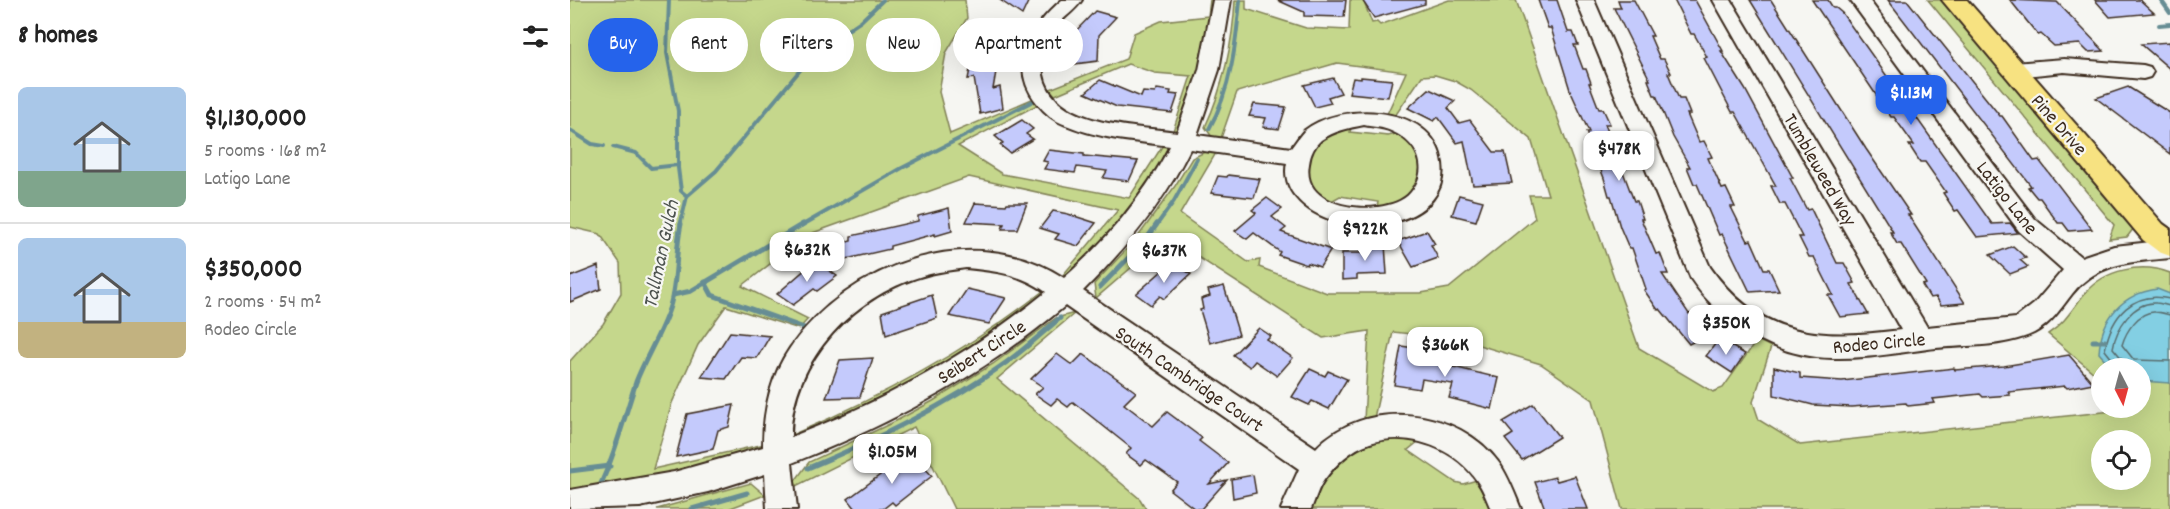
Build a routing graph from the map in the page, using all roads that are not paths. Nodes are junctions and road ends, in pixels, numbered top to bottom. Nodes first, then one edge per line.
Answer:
1 (1071, 0) edge
2 (1222, 0) edge
3 (1585, 0) edge
4 (1722, 0) edge
5 (1859, 0) edge
6 (1954, 0) edge
7 (1969, 0) edge
8 (2023, 69) junction
9 (1183, 141) junction
10 (1297, 156) junction
11 (2170, 230) edge
12 (2170, 244) edge
13 (2170, 249) edge
14 (2080, 270) junction
15 (1064, 292) junction
16 (1920, 339) junction
17 (779, 455) junction
18 (1316, 464) junction
19 (570, 504) edge
20 (782, 509) edge
21 (1296, 509) edge
22 (1506, 509) edge

1 - 9 street
2 - 9 street, Seibert Circle
3 - 16 street, Rodeo Circle
4 - 16 street, Tumbleweed Way
5 - 14 street, Latigo Lane
6 - 8 main road, Pine Drive
7 - 8 main road, Pine Drive
8 - 11 main road, Pine Drive
8 - 12 main road, Pine Drive
9 - 10 street
9 - 15 street, Seibert Circle
10 - 10 street
13 - 14 street, Rodeo Circle
14 - 16 street, Rodeo Circle
15 - 17 street, Seibert Circle
15 - 17 street, South Cambridge Court
15 - 18 street, South Cambridge Court
17 - 19 street, Seibert Circle
17 - 20 street, South Cambridge Court
18 - 21 street
18 - 22 street

